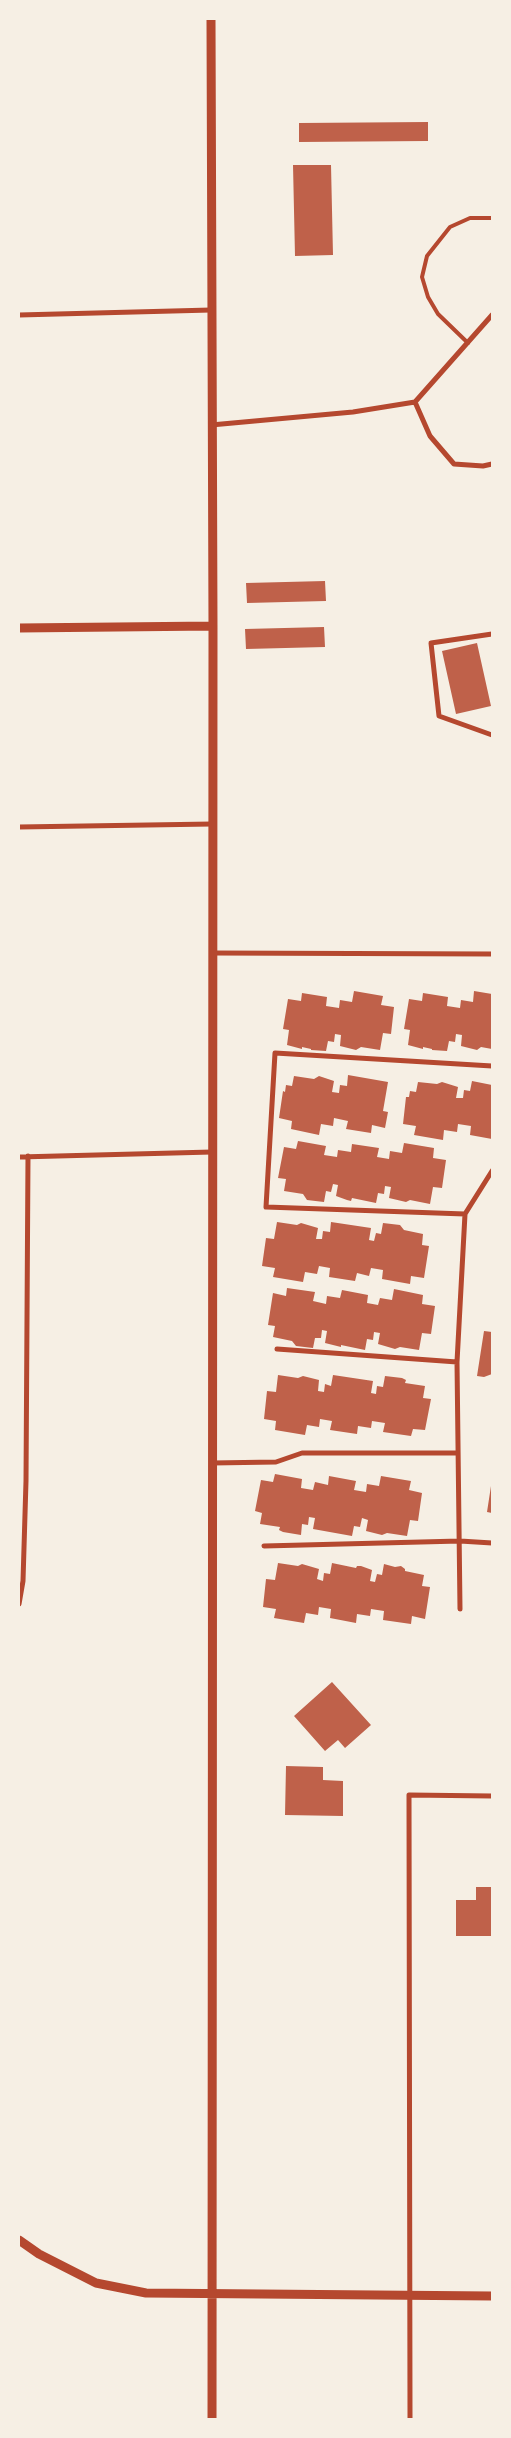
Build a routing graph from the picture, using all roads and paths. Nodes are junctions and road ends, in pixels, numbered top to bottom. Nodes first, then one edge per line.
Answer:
1 (211, 19) edge
2 (492, 218) edge
3 (211, 310) junction
4 (19, 315) edge
5 (492, 315) edge
6 (468, 343) junction
7 (416, 402) junction
8 (211, 425) junction
9 (492, 464) edge
10 (213, 626) junction
11 (19, 628) edge
12 (492, 634) edge
13 (492, 735) edge
14 (212, 824) junction
15 (19, 827) edge
16 (212, 953) junction
17 (492, 954) edge
18 (492, 1066) edge
19 (212, 1152) junction
20 (28, 1156) junction
21 (19, 1157) edge
22 (492, 1171) edge
23 (465, 1214) junction
24 (277, 1349) dead end
25 (457, 1362) junction
26 (457, 1453) junction
27 (211, 1463) junction
28 (19, 1481) edge
29 (26, 1481) junction
30 (460, 1541) junction
31 (492, 1542) edge
32 (264, 1546) dead end
33 (19, 1604) edge
34 (460, 1609) dead end
35 (492, 1796) edge
36 (19, 2240) edge
37 (212, 2296) junction
38 (412, 2296) junction
39 (492, 2296) edge
40 (212, 2419) edge
41 (410, 2419) edge

1 - 3 street
2 - 6 lane
3 - 4 street
3 - 8 street
5 - 6 street
6 - 7 street
7 - 8 street
7 - 9 street
8 - 10 street
10 - 11 street
10 - 14 street
12 - 13 street
14 - 15 street
14 - 16 street
16 - 17 street
16 - 19 street
18 - 23 street
19 - 20 street
19 - 27 street
20 - 21 street
20 - 29 street
22 - 23 street
23 - 25 street
24 - 25 street
25 - 26 street
26 - 27 street
26 - 30 street
27 - 37 street
28 - 29 street
29 - 33 street
30 - 31 street
30 - 32 street
30 - 34 street
35 - 38 street
36 - 37 street
37 - 38 street
37 - 40 street
38 - 39 street
38 - 41 street

